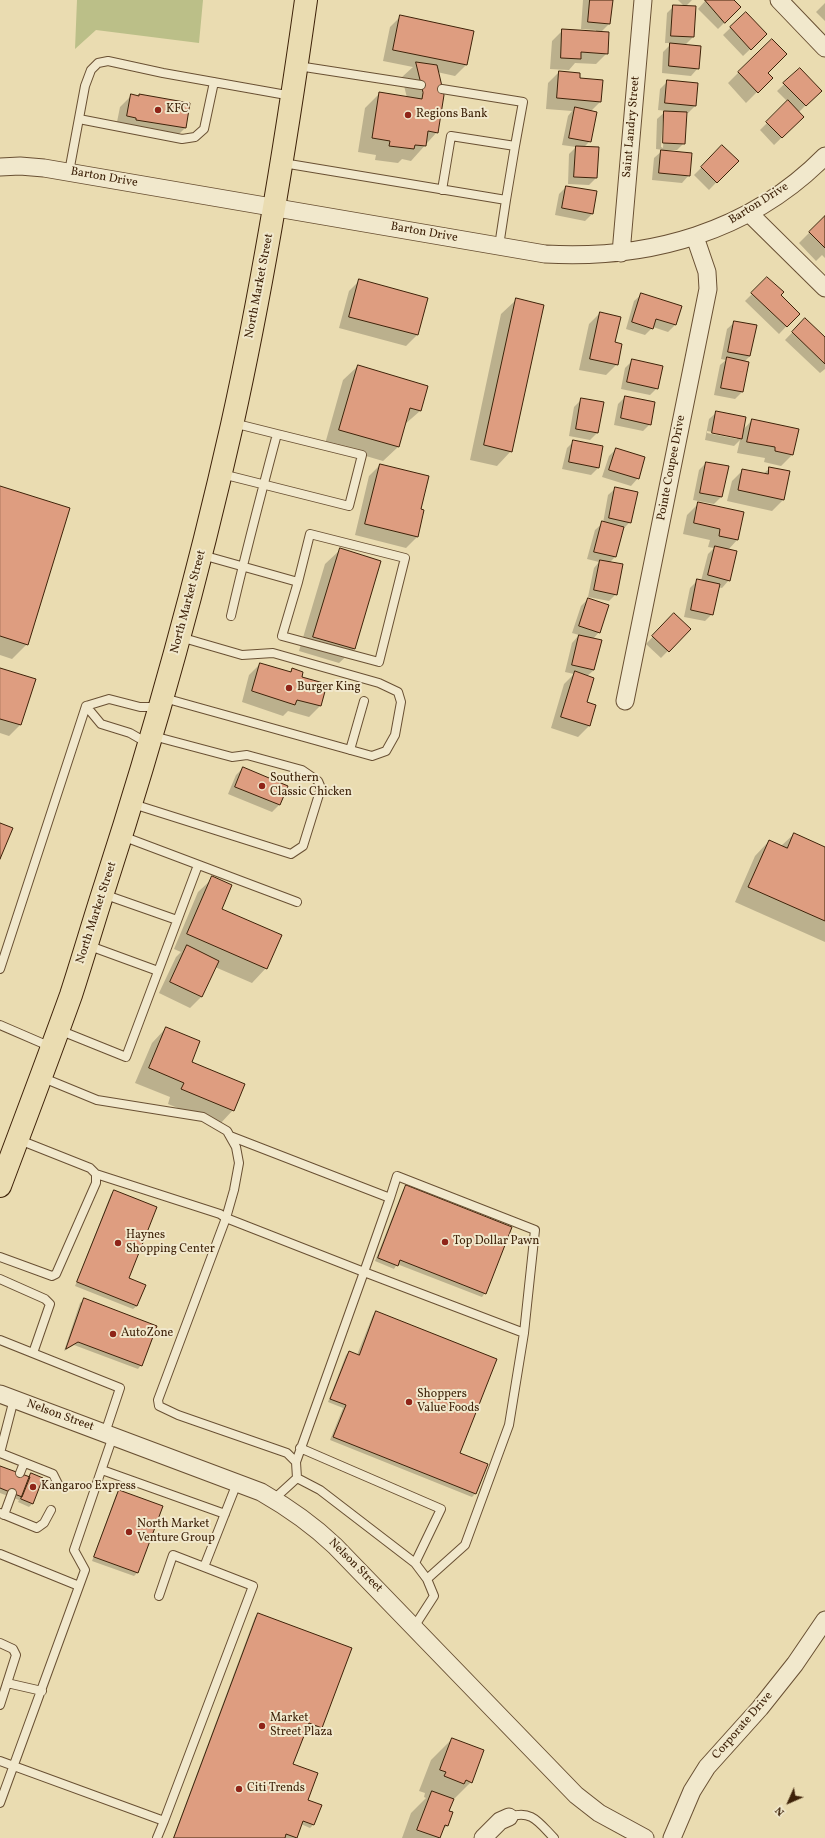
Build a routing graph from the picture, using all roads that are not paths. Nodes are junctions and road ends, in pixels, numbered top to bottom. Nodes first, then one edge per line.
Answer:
1 (306, 0) edge
2 (643, 0) edge
3 (779, 0) edge
4 (825, 48) edge
5 (297, 65) junction
6 (214, 82) junction
7 (422, 85) dead end
8 (442, 89) dead end
9 (292, 97) junction
10 (79, 119) junction
11 (515, 146) junction
12 (825, 156) edge
13 (282, 163) junction
14 (0, 167) edge
15 (69, 172) junction
16 (442, 190) junction
17 (506, 200) junction
18 (275, 207) junction
19 (749, 213) junction
20 (694, 237) junction
21 (499, 246) junction
22 (621, 253) junction
23 (825, 288) edge
24 (232, 423) junction
25 (277, 434) junction
26 (221, 473) junction
27 (264, 484) junction
28 (201, 554) junction
29 (243, 566) junction
30 (298, 582) junction
31 (231, 616) dead end
32 (180, 637) junction
33 (364, 701) dead end
34 (625, 701) dead end
35 (162, 702) junction
36 (86, 706) junction
37 (151, 740) junction
38 (350, 750) junction
39 (132, 804) junction
40 (122, 836) junction
41 (198, 865) junction
42 (103, 894) junction
43 (297, 902) dead end
44 (177, 920) junction
45 (87, 945) junction
46 (0, 969) edge
47 (158, 971) junction
48 (0, 1025) edge
49 (55, 1038) junction
50 (41, 1077) junction
51 (230, 1136) junction
52 (17, 1139) junction
53 (96, 1174) junction
54 (1, 1182) edge
55 (390, 1198) junction
56 (226, 1218) junction
57 (0, 1257) edge
58 (364, 1272) junction
59 (0, 1279) edge
60 (524, 1333) junction
61 (0, 1340) edge
62 (33, 1353) junction
63 (7, 1396) edge
64 (109, 1434) junction
65 (300, 1448) junction
66 (0, 1453) edge
67 (296, 1462) junction
68 (24, 1463) junction
69 (102, 1470) junction
70 (20, 1473) dead end
71 (297, 1478) junction
72 (237, 1483) junction
73 (60, 1486) dead end
74 (12, 1493) dead end
75 (274, 1499) junction
76 (51, 1510) dead end
77 (2, 1514) edge
78 (225, 1514) junction
79 (0, 1554) edge
80 (415, 1563) junction
81 (204, 1566) junction
82 (427, 1579) junction
83 (79, 1586) junction
84 (159, 1596) dead end
85 (825, 1620) edge
86 (414, 1627) junction
87 (0, 1643) edge
88 (7, 1683) junction
89 (42, 1691) junction
90 (0, 1705) edge
91 (0, 1761) edge
92 (14, 1766) junction
93 (0, 1803) edge
94 (509, 1817) joint
95 (164, 1821) junction
96 (158, 1838) edge
97 (483, 1838) edge
98 (554, 1838) edge
99 (645, 1838) edge
100 (672, 1838) edge

1 - 5 main road, North Market Street
2 - 22 street, Saint Landry Street
3 - 4 street
5 - 7 lane
5 - 9 main road, North Market Street
6 - 9 lane
6 - 10 lane
6 - 10 lane
8 - 11 lane
9 - 13 main road, North Market Street
10 - 15 lane
11 - 16 lane
11 - 17 lane
12 - 19 street, Barton Drive
13 - 16 lane
13 - 18 main road, North Market Street
14 - 15 street, Barton Drive
15 - 18 street, Barton Drive
16 - 17 lane
17 - 21 lane
18 - 21 street, Barton Drive
18 - 24 main road, North Market Street
19 - 20 street, Barton Drive
19 - 23 street
20 - 22 street, Barton Drive
20 - 34 street, Pointe Coupee Drive
21 - 22 street, Barton Drive
24 - 25 lane
24 - 26 main road, North Market Street
25 - 27 lane
25 - 27 lane
26 - 27 lane
26 - 28 main road, North Market Street
27 - 29 lane
28 - 29 lane
28 - 32 main road, North Market Street
29 - 30 lane
29 - 31 lane
30 - 30 lane
32 - 35 main road, North Market Street
32 - 38 lane
33 - 38 lane
35 - 36 lane
35 - 37 main road, North Market Street
35 - 38 lane
36 - 37 lane
36 - 46 lane
37 - 39 main road, North Market Street
37 - 39 lane
39 - 40 main road, North Market Street
40 - 41 lane
40 - 42 main road, North Market Street
41 - 43 lane
41 - 44 lane
42 - 44 lane
42 - 45 main road, North Market Street
44 - 47 lane
45 - 47 lane
45 - 49 main road, North Market Street
47 - 49 lane
48 - 49 lane
49 - 50 main road, North Market Street
50 - 51 lane
50 - 52 main road, North Market Street
51 - 55 lane
51 - 56 lane
52 - 53 lane
52 - 54 main road, North Market Street
53 - 56 lane
53 - 57 lane
55 - 58 lane
55 - 60 lane
56 - 58 lane
56 - 67 lane
58 - 60 lane
58 - 65 lane
59 - 62 lane
60 - 82 lane
61 - 62 lane
62 - 64 lane
63 - 64 street, Nelson Street
63 - 66 lane
64 - 69 lane
64 - 72 street, Nelson Street
65 - 67 lane
65 - 80 lane
66 - 68 lane
67 - 71 lane
68 - 70 lane
68 - 73 lane
69 - 78 lane
69 - 83 lane
71 - 75 lane
71 - 80 lane
72 - 75 street, Nelson Street
72 - 78 lane
74 - 77 lane
75 - 86 street, Nelson Street
76 - 77 lane
78 - 81 lane
79 - 83 lane
80 - 82 lane
81 - 84 lane
81 - 95 lane
82 - 86 lane
83 - 89 lane
85 - 100 street, Corporate Drive
86 - 99 street, Nelson Street
87 - 88 lane
88 - 89 lane
88 - 90 lane
89 - 92 lane
91 - 92 lane
92 - 93 lane
92 - 95 lane
94 - 97 street
94 - 98 lane
95 - 96 lane

